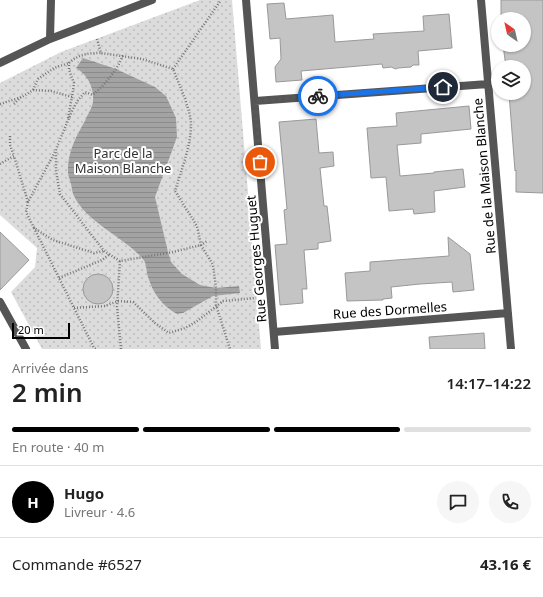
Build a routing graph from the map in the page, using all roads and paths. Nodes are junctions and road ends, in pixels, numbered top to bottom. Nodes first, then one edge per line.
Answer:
1 (51, 0) edge
2 (152, 0) edge
3 (222, 0) edge
4 (246, 0) edge
5 (481, 0) edge
6 (50, 39) junction
7 (97, 39) dead end
8 (101, 53) junction
9 (123, 55) junction
10 (0, 63) edge
11 (69, 63) junction
12 (173, 69) junction
13 (488, 84) junction
14 (32, 90) junction
15 (22, 97) junction
16 (72, 97) junction
17 (255, 101) junction
18 (0, 104) edge
19 (14, 104) dead end
20 (67, 122) junction
21 (10, 136) dead end
22 (56, 149) junction
23 (14, 156) junction
24 (0, 164) edge
25 (28, 202) junction
26 (34, 228) junction
27 (206, 241) dead end
28 (202, 244) junction
29 (104, 251) junction
30 (110, 254) junction
31 (120, 261) junction
32 (59, 278) junction
33 (256, 298) dead end
34 (118, 301) junction
35 (0, 302) edge
36 (216, 305) junction
37 (74, 308) junction
38 (508, 313) junction
39 (274, 332) junction
40 (26, 349) edge
41 (96, 349) edge
42 (121, 349) edge
43 (230, 349) edge
44 (275, 349) edge
45 (511, 349) edge

1 - 6 street
2 - 6 street
3 - 12 path
4 - 17 street, Rue Georges Huguet
5 - 13 street, Rue de la Maison Blanche
6 - 10 street
7 - 8 path
8 - 9 path
8 - 11 path
9 - 12 path
9 - 20 path
11 - 14 path
11 - 16 path
12 - 28 path
13 - 17 street
13 - 38 street, Rue de la Maison Blanche
14 - 15 path
14 - 16 path
15 - 18 path
15 - 19 path
16 - 20 path
17 - 39 street, Rue Georges Huguet
20 - 22 path
21 - 23 path
22 - 25 path
22 - 29 path
23 - 24 path
23 - 25 path
25 - 26 path
26 - 29 path
26 - 32 path
27 - 28 path
28 - 31 path
28 - 36 path
29 - 30 path
30 - 31 path
30 - 32 path
31 - 34 path
32 - 37 path
33 - 36 path
34 - 36 path
34 - 37 path
34 - 42 path
35 - 40 street
36 - 43 path
37 - 41 path
38 - 39 street, Rue des Dormelles
38 - 45 street, Rue de la Maison Blanche
39 - 44 street, Rue Georges Huguet

